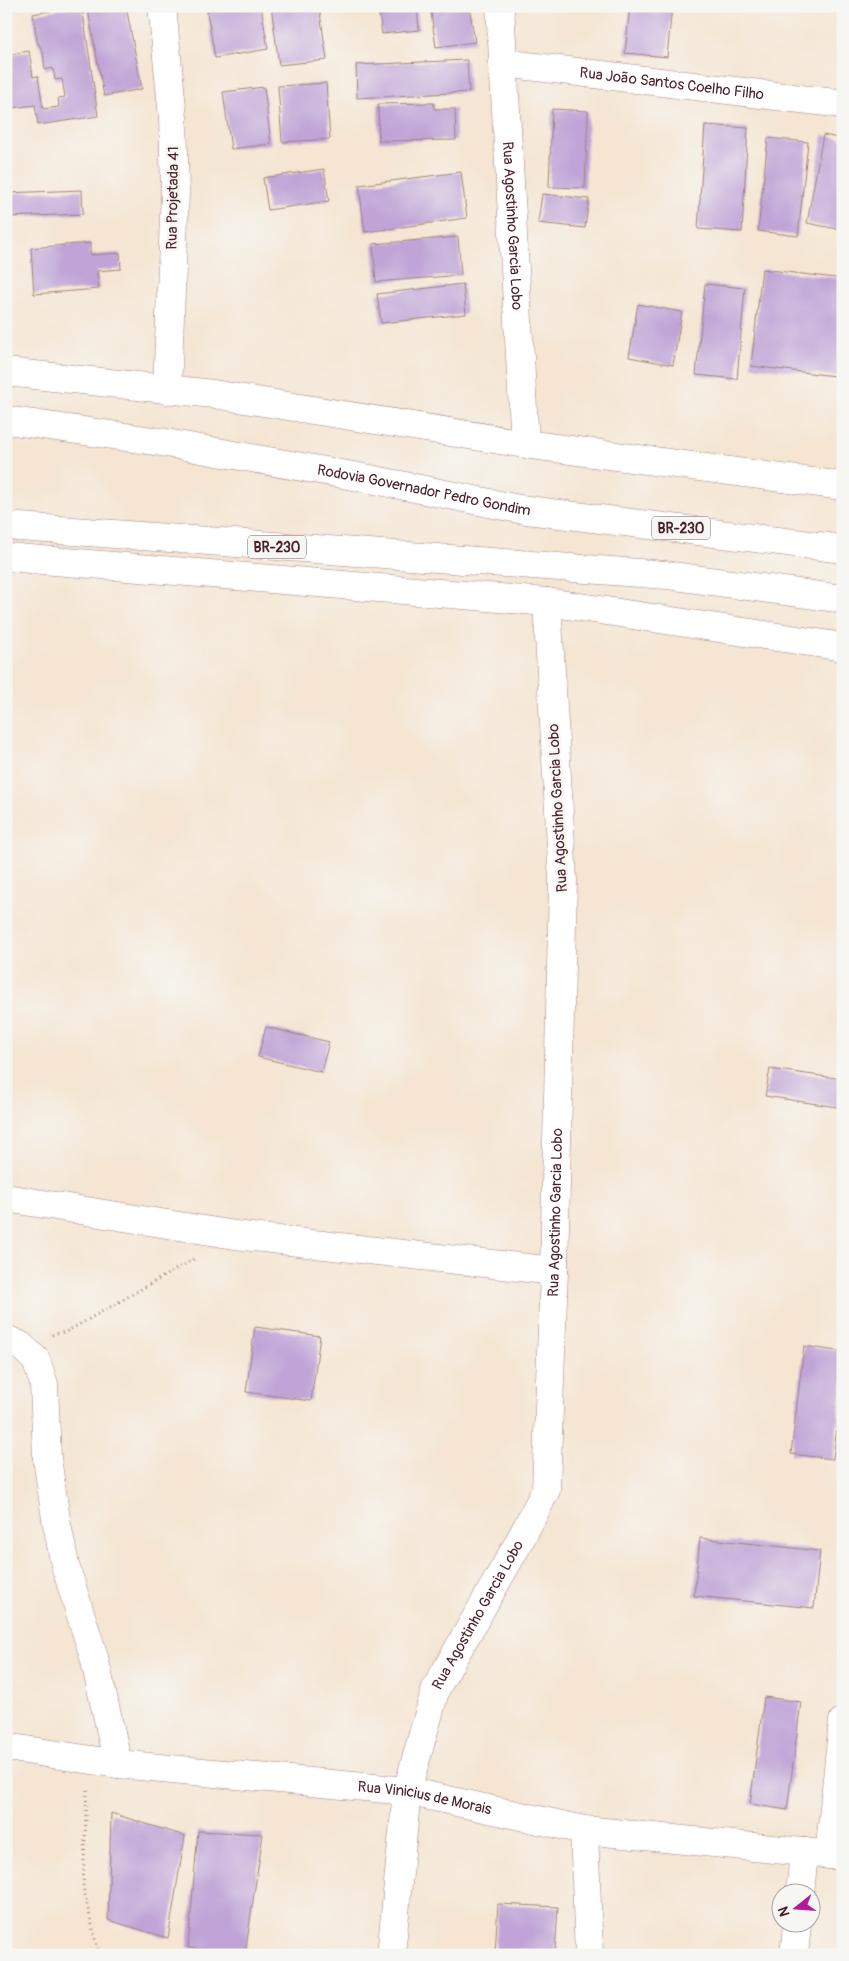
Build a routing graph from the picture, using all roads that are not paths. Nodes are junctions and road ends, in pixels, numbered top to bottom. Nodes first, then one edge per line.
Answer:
1 (162, 6) edge
2 (500, 6) edge
3 (502, 63) junction
4 (843, 104) edge
5 (6, 372) edge
6 (167, 390) junction
7 (6, 420) edge
8 (524, 444) junction
9 (843, 486) edge
10 (6, 526) edge
11 (843, 549) edge
12 (6, 557) edge
13 (843, 599) edge
14 (547, 602) junction
15 (843, 647) edge
16 (6, 1198) edge
17 (554, 1271) junction
18 (13, 1341) edge
19 (843, 1722) edge
20 (6, 1747) edge
21 (118, 1764) junction
22 (407, 1791) junction
23 (584, 1830) junction
24 (825, 1854) edge
25 (806, 1884) edge
26 (796, 1934) edge
27 (391, 1955) edge
28 (589, 1955) edge
29 (794, 1955) edge

1 - 6 main road, Rua Projetada 41
2 - 3 main road, Rua Agostinho Garcia Lobo
3 - 4 main road, Rua João Santos Coelho Filho
3 - 8 main road, Rua Agostinho Garcia Lobo
5 - 6 main road
6 - 8 main road
7 - 11 main road, Rodovia Governador Pedro Gondim / BR-230
8 - 9 main road
10 - 13 main road, BR-230
12 - 14 main road
14 - 15 main road
14 - 17 main road, Rua Agostinho Garcia Lobo
16 - 17 main road
17 - 22 main road, Rua Agostinho Garcia Lobo
18 - 21 main road
19 - 24 main road
20 - 21 main road, Rua Vinicius de Morais
21 - 22 main road, Rua Vinicius de Morais
22 - 23 main road, Rua Vinicius de Morais
22 - 27 main road, Rua Agostinho Garcia Lobo
23 - 24 main road, Rua Vinicius de Morais
23 - 28 main road
24 - 25 main road
26 - 29 main road

